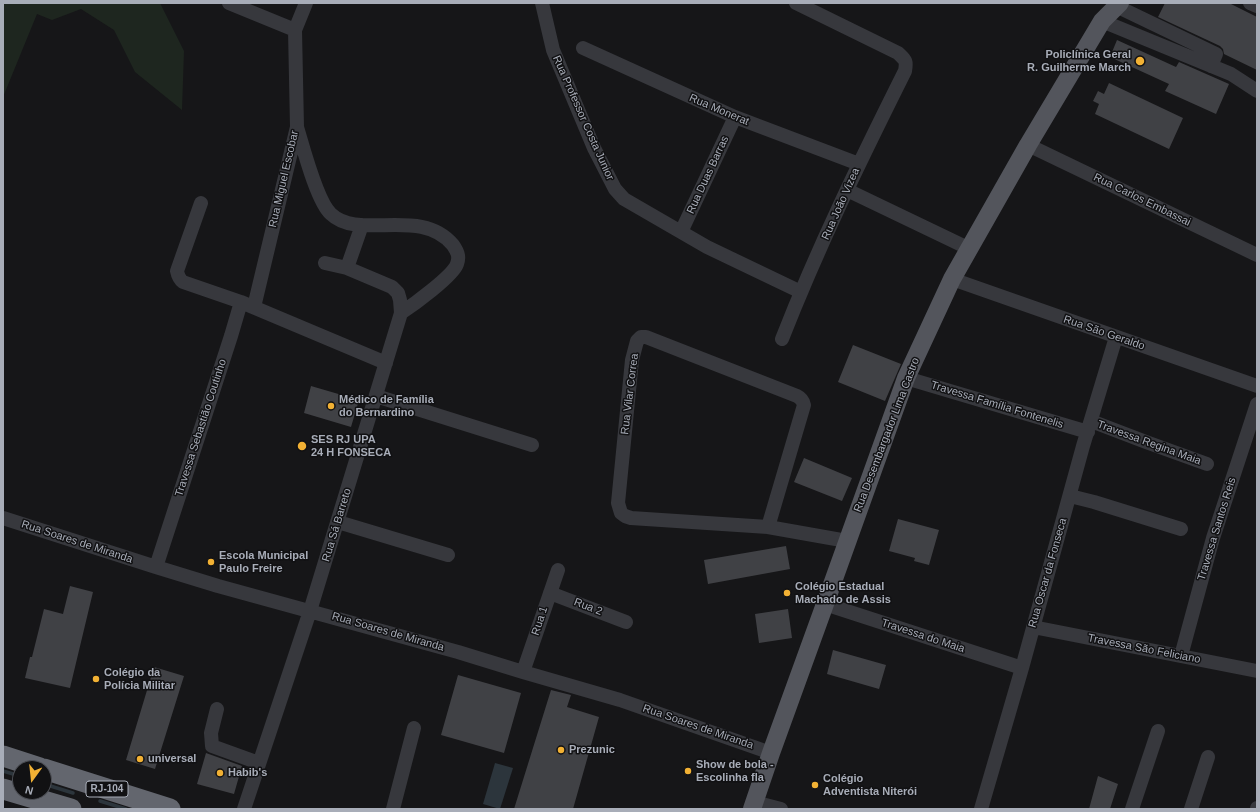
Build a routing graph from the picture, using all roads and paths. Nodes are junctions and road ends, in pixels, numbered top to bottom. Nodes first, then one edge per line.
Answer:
1 (229, 3) edge
2 (306, 3) edge
3 (542, 3) edge
4 (796, 3) edge
5 (1250, 3) edge
6 (1118, 5) edge
7 (1257, 6) edge
8 (1102, 21) junction
9 (295, 30) junction
10 (583, 48) dead end
11 (1211, 66) junction
12 (1257, 91) edge
13 (735, 117) junction
14 (297, 127) junction
15 (1028, 145) junction
16 (859, 164) junction
17 (847, 190) junction
18 (201, 203) dead end
19 (362, 225) junction
20 (681, 232) junction
21 (970, 249) junction
22 (1257, 255) edge
23 (325, 263) dead end
24 (347, 268) junction
25 (952, 280) junction
26 (801, 292) junction
27 (248, 305) junction
28 (401, 313) junction
29 (1116, 338) junction
30 (782, 339) dead end
31 (386, 363) junction
32 (906, 378) junction
33 (1257, 386) edge
34 (376, 396) junction
35 (1257, 404) edge
36 (1090, 427) junction
37 (532, 445) dead end
38 (1207, 464) dead end
39 (1070, 496) junction
40 (3, 518) edge
41 (338, 522) junction
42 (768, 527) junction
43 (1181, 529) dead end
44 (847, 541) junction
45 (448, 555) dead end
46 (156, 567) junction
47 (558, 570) dead end
48 (550, 592) junction
49 (825, 604) junction
50 (310, 611) junction
51 (626, 622) dead end
52 (1033, 627) junction
53 (1181, 656) junction
54 (1022, 668) junction
55 (1256, 668) edge
56 (523, 672) junction
57 (217, 709) dead end
58 (414, 728) dead end
59 (1158, 731) dead end
60 (771, 753) junction
61 (3, 756) edge
62 (1208, 757) dead end
63 (15, 760) edge
64 (259, 763) junction
65 (52, 772) edge
66 (3, 789) edge
67 (753, 806) edge
68 (71, 809) edge
69 (170, 809) edge
70 (244, 809) edge
71 (392, 809) edge
72 (781, 809) edge
73 (981, 809) edge
74 (1132, 809) edge
75 (1191, 809) edge

1 - 9 street
2 - 9 street, Rua Miguel Escobar
3 - 20 street, Rua Professor Costa Junior
4 - 16 street, Rua João Vizea
5 - 7 street
6 - 8 main road, Rua Desembargador Lima Castro
6 - 11 street
8 - 11 street
8 - 15 main road, Rua Desembargador Lima Castro
9 - 14 street, Rua Miguel Escobar
10 - 13 street, Rua Monerat
11 - 12 street
13 - 16 street, Rua Monerat
13 - 20 street, Rua Duas Barras
14 - 19 street
14 - 27 street, Rua Miguel Escobar
15 - 21 main road, Rua Desembargador Lima Castro
15 - 22 street, Rua Carlos Embassai
16 - 17 street, Rua João Vizea
17 - 21 street
17 - 26 street, Rua João Vizea
18 - 27 street
19 - 24 street
19 - 28 street
20 - 26 street, Rua Professor Costa Junior
21 - 25 main road, Rua Desembargador Lima Castro
23 - 24 street, Rua Sá Barreto
24 - 28 street, Rua Sá Barreto
25 - 29 street, Rua São Geraldo
25 - 32 main road, Rua Desembargador Lima Castro
26 - 30 street, Rua João Vizea
27 - 31 street
27 - 46 street, Travessa Sebastião Coutinho
28 - 31 street, Rua Sá Barreto
29 - 33 street, Rua São Geraldo
29 - 36 street, Rua Oscar da Fonseca
31 - 34 street, Rua Sá Barreto
32 - 36 street, Travessa Família Fontenelis
32 - 44 main road, Rua Desembargador Lima Castro
34 - 37 street
34 - 41 street, Rua Sá Barreto
35 - 53 street, Travessa Santos Reis
36 - 38 street, Travessa Regina Maia
36 - 39 street, Rua Oscar da Fonseca
39 - 43 street
39 - 52 street, Rua Oscar da Fonseca
40 - 46 street, Rua Soares de Miranda
41 - 45 street
41 - 50 street, Rua Sá Barreto
42 - 42 street, Rua Vilar Correa
42 - 44 street, Rua Vilar Correa
44 - 49 main road, Rua Desembargador Lima Castro
46 - 50 street, Rua Soares de Miranda
47 - 48 street, Rua 1
48 - 51 street, Rua 2
48 - 56 street, Rua 1
49 - 54 street, Travessa do Maia
49 - 60 main road, Rua Desembargador Lima Castro
50 - 56 street, Rua Soares de Miranda
50 - 64 street, Rua Sá Barreto
52 - 53 street, Travessa São Feliciano
52 - 54 street, Rua Oscar da Fonseca
53 - 55 street, Travessa São Feliciano
54 - 73 street, Rua Oscar da Fonseca
56 - 60 street, Rua Soares de Miranda
57 - 64 street
58 - 71 street
59 - 74 street
60 - 67 main road, Rua Desembargador Lima Castro
61 - 63 highway
62 - 75 street
64 - 70 street, Rua Sá Barreto
65 - 69 highway, RJ-104
66 - 68 highway
67 - 72 street

